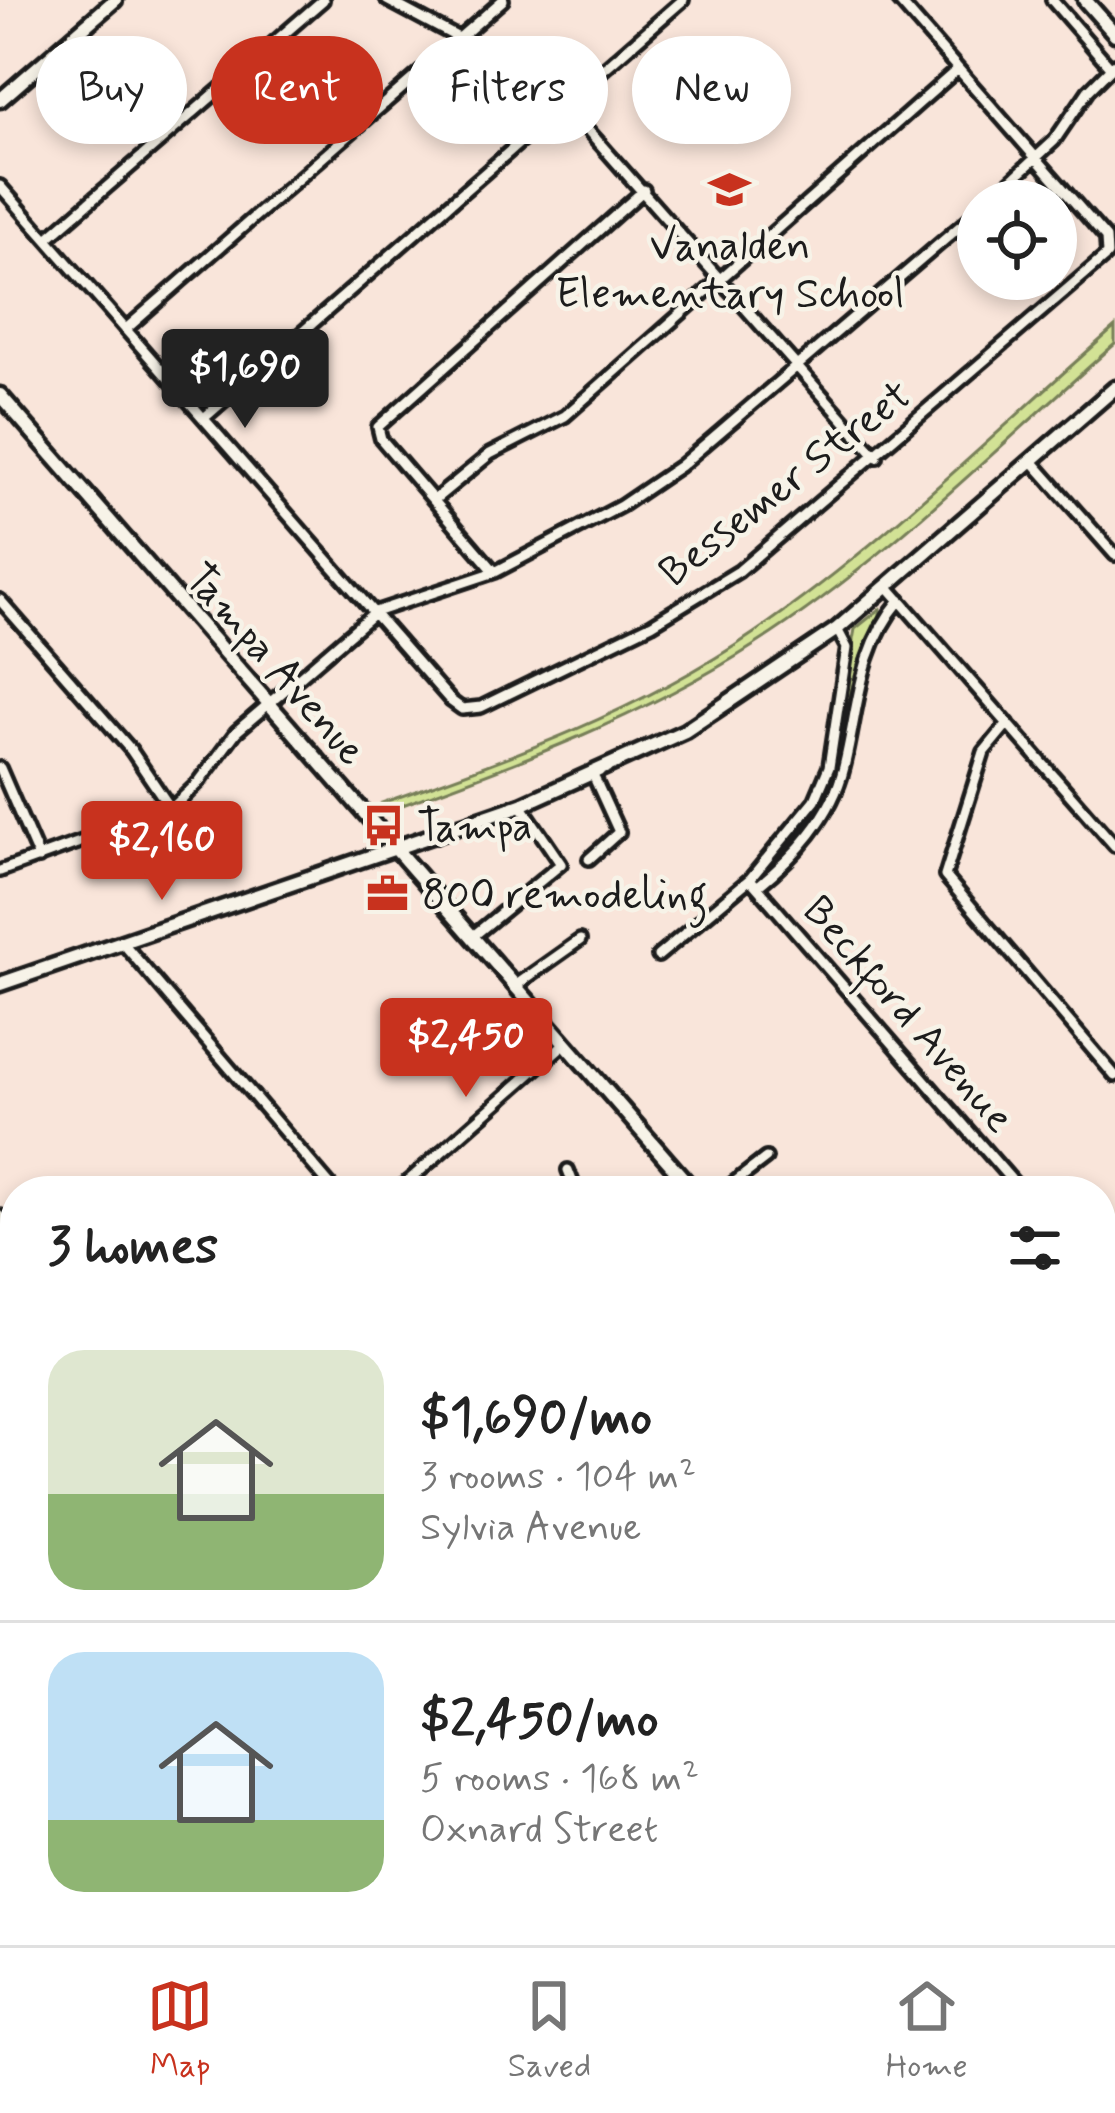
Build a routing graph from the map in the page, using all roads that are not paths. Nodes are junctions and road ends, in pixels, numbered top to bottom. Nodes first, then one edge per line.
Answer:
1 (115, 0) edge
2 (323, 0) edge
3 (387, 0) edge
4 (503, 0) edge
5 (683, 0) edge
6 (898, 0) edge
7 (1052, 0) edge
8 (1085, 0) edge
9 (1115, 34) edge
10 (453, 36) edge
11 (462, 36) edge
12 (608, 65) edge
13 (1113, 66) edge
14 (958, 69) junction
15 (407, 84) edge
16 (0, 100) edge
17 (517, 144) edge
18 (601, 144) edge
19 (1036, 159) junction
20 (1012, 180) edge
21 (0, 186) edge
22 (644, 190) junction
23 (957, 229) edge
24 (47, 239) junction
25 (719, 279) junction
26 (126, 329) junction
27 (798, 368) junction
28 (1115, 388) edge
29 (0, 395) edge
30 (204, 418) junction
31 (877, 457) junction
32 (1033, 461) junction
33 (434, 500) junction
34 (1115, 555) edge
35 (495, 572) junction
36 (888, 587) junction
37 (0, 600) edge
38 (900, 600) junction
39 (374, 612) junction
40 (837, 629) junction
41 (269, 703) junction
42 (1008, 723) junction
43 (0, 768) edge
44 (593, 775) junction
45 (521, 806) junction
46 (171, 809) junction
47 (1115, 846) edge
48 (396, 849) junction
49 (39, 858) junction
50 (589, 860) dead end
51 (0, 871) edge
52 (753, 883) junction
53 (472, 937) junction
54 (580, 940) dead end
55 (122, 942) junction
56 (658, 956) dead end
57 (0, 984) edge
58 (515, 986) junction
59 (565, 1043) junction
60 (1115, 1076) edge
61 (766, 1158) dead end
62 (568, 1170) dead end
63 (322, 1176) edge
64 (414, 1176) edge
65 (570, 1176) edge
66 (681, 1176) edge
67 (743, 1176) edge
68 (1009, 1176) edge

1 - 16 main road
2 - 24 street
3 - 10 street
4 - 11 street
5 - 12 street
6 - 14 street
7 - 13 street
8 - 9 main road
13 - 19 street
14 - 19 street
14 - 25 street
15 - 26 street
17 - 30 street
18 - 22 street
19 - 20 street
19 - 31 street, Bessemer Street
21 - 24 street
22 - 25 street
22 - 33 street
23 - 27 street
24 - 26 street
25 - 27 street
25 - 33 street
26 - 30 street
27 - 31 street
27 - 35 street
28 - 32 main road
29 - 41 main road, Tampa Avenue
30 - 39 street
31 - 39 street, Bessemer Street
32 - 34 street
32 - 36 main road
33 - 35 street
35 - 39 street
36 - 38 street
36 - 40 main road
37 - 46 street
38 - 42 street
38 - 52 street
39 - 41 street
40 - 44 main road
40 - 52 street
41 - 46 street
41 - 48 main road, Tampa Avenue
42 - 47 street
42 - 60 street
43 - 49 street
44 - 45 main road
44 - 50 street
45 - 48 main road
45 - 53 street
46 - 49 street
48 - 53 main road, Tampa Avenue
48 - 55 main road
49 - 51 street
52 - 56 street
52 - 68 street, Beckford Avenue
53 - 58 main road, Tampa Avenue
54 - 58 street
55 - 57 main road
55 - 63 street
58 - 59 main road, Tampa Avenue
59 - 64 street
59 - 66 main road, Tampa Avenue
61 - 67 street
62 - 65 street

